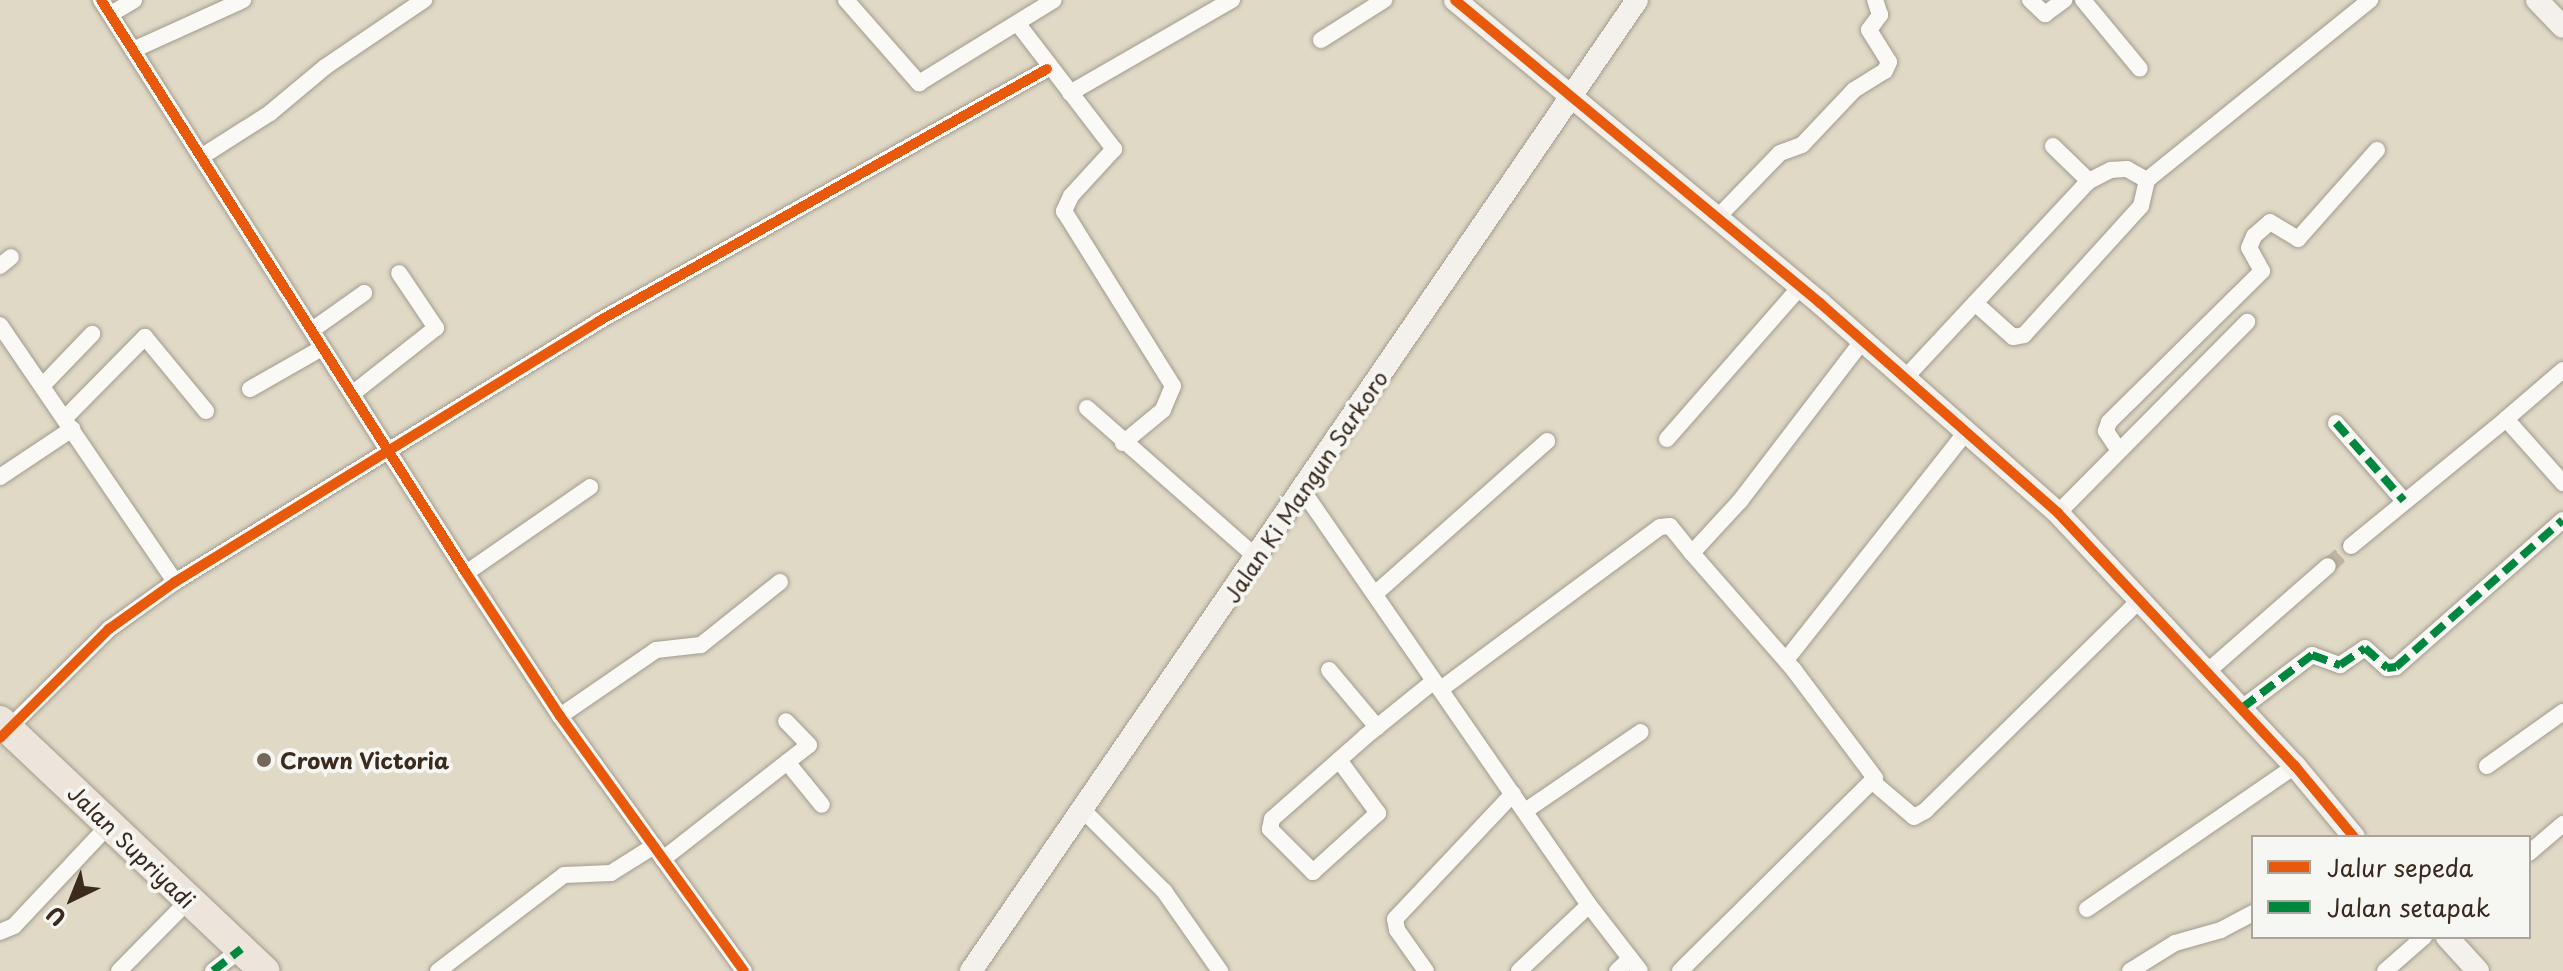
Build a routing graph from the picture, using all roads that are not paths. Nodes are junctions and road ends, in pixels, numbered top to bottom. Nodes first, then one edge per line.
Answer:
1 (134, 0) edge
2 (243, 0) edge
3 (424, 0) edge
4 (846, 0) edge
5 (1054, 0) edge
6 (1232, 0) edge
7 (1384, 0) edge
8 (1455, 0) edge
9 (1637, 0) edge
10 (1875, 0) edge
11 (2030, 0) edge
12 (2064, 0) edge
13 (2370, 0) edge
14 (2537, 0) edge
15 (2085, 1) edge
16 (405, 5) edge
17 (106, 7) edge
18 (1018, 24) junction
19 (2563, 27) edge
20 (1321, 40) dead end
21 (133, 50) junction
22 (1047, 69) junction
23 (2140, 69) dead end
24 (1070, 93) junction
25 (1570, 97) junction
26 (2053, 146) dead end
27 (2377, 150) dead end
28 (201, 157) junction
29 (2147, 180) junction
30 (2089, 181) junction
31 (1717, 218) junction
32 (399, 273) dead end
33 (1800, 287) junction
34 (364, 293) dead end
35 (1975, 303) junction
36 (2247, 322) dead end
37 (0, 325) edge
38 (312, 330) junction
39 (92, 334) dead end
40 (1863, 340) junction
41 (322, 348) junction
42 (2563, 370) edge
43 (1905, 378) junction
44 (43, 385) junction
45 (250, 389) dead end
46 (352, 394) junction
47 (1087, 408) dead end
48 (206, 411) dead end
49 (2506, 419) junction
50 (68, 423) junction
51 (2336, 423) dead end
52 (1967, 431) junction
53 (1667, 439) dead end
54 (1547, 441) dead end
55 (1123, 443) junction
56 (2118, 449) junction
57 (387, 454) junction
58 (0, 477) edge
59 (2563, 483) edge
60 (590, 487) dead end
61 (1303, 491) junction
62 (2404, 501) junction
63 (2058, 513) junction
64 (2563, 520) edge
65 (2351, 546) tunnel mouth
66 (1692, 553) junction
67 (1256, 557) junction
68 (2328, 566) tunnel mouth
69 (466, 573) junction
70 (175, 582) junction
71 (780, 582) dead end
72 (1376, 593) junction
73 (2141, 599) junction
74 (1786, 660) junction
75 (1329, 670) dead end
76 (2208, 671) junction
77 (1438, 685) junction
78 (2242, 708) junction
79 (2563, 712) edge
80 (560, 716) junction
81 (786, 721) dead end
82 (1377, 727) junction
83 (3, 729) edge
84 (1641, 732) dead end
85 (1339, 760) junction
86 (787, 762) junction
87 (2295, 766) junction
88 (2487, 766) dead end
89 (1874, 783) junction
90 (1513, 794) junction
91 (822, 805) dead end
92 (1080, 807) junction
93 (1525, 811) junction
94 (2563, 824) edge
95 (109, 825) junction
96 (2352, 835) edge
97 (2531, 851) edge
98 (659, 853) junction
99 (188, 901) junction
100 (1589, 905) junction
101 (2087, 909) dead end
102 (2251, 914) edge
103 (0, 932) edge
104 (2422, 939) edge
105 (2449, 939) edge
106 (241, 949) junction
107 (1635, 965) edge
108 (1428, 970) edge
109 (119, 971) edge
110 (213, 971) edge
111 (264, 971) edge
112 (438, 971) edge
113 (744, 971) edge
114 (971, 971) edge
115 (1220, 971) edge
116 (1519, 971) edge
117 (1617, 971) edge
118 (1680, 971) edge
119 (2130, 971) edge
120 (2385, 971) edge
121 (2478, 971) edge

1 - 17 street
2 - 21 street
3 - 16 street
4 - 18 street
5 - 18 street
6 - 24 street
7 - 20 street
8 - 25 street
9 - 25 street, Jalan Ki Mangun Sarkoro
10 - 31 street
11 - 12 street
13 - 29 street
14 - 19 street
15 - 23 street
16 - 28 street
17 - 21 street
18 - 22 street
21 - 28 street
22 - 24 street
22 - 57 street
24 - 55 street
25 - 31 street
25 - 61 street, Jalan Ki Mangun Sarkoro
26 - 30 street
27 - 56 street
28 - 38 street
29 - 30 street
29 - 35 street
30 - 35 street
31 - 33 street
32 - 46 street
33 - 40 street
33 - 53 street
34 - 38 street
35 - 43 street
36 - 56 street
37 - 44 street
38 - 41 street
39 - 44 street
40 - 43 street
40 - 66 street
41 - 45 street
41 - 46 street
42 - 49 street
43 - 52 street
44 - 50 street
46 - 57 street
47 - 55 street
48 - 50 street
49 - 59 street
49 - 62 street
50 - 58 street
50 - 70 street
51 - 62 street
52 - 63 street
52 - 74 street
54 - 72 street
55 - 67 street
56 - 63 street
57 - 69 street
57 - 70 street
60 - 69 street
61 - 67 street, Jalan Ki Mangun Sarkoro
61 - 72 street
62 - 65 street
63 - 73 street
64 - 78 street
66 - 74 street
66 - 77 street
67 - 92 street, Jalan Ki Mangun Sarkoro
68 - 76 street
69 - 80 street
70 - 83 street
71 - 80 street
72 - 77 street
73 - 76 street
73 - 89 street
74 - 89 street
75 - 82 street
76 - 78 street
77 - 82 street
77 - 90 street
78 - 87 street
79 - 88 street
80 - 98 street
81 - 86 street
82 - 85 street
83 - 95 highway, Jalan Supriyadi
84 - 93 street
85 - 85 street
86 - 91 street
86 - 98 street
87 - 96 street
87 - 101 street
89 - 118 street
90 - 93 street
90 - 108 street
92 - 114 street, Jalan Ki Mangun Sarkoro
92 - 115 street
93 - 100 street
94 - 97 street
95 - 99 highway, Jalan Supriyadi
95 - 103 street
98 - 112 street
98 - 113 street
99 - 106 highway, Jalan Supriyadi
99 - 109 street
100 - 107 street
100 - 116 street
102 - 119 street
104 - 120 street
105 - 121 street
106 - 110 street
106 - 111 highway, Jalan Supriyadi
107 - 117 street

